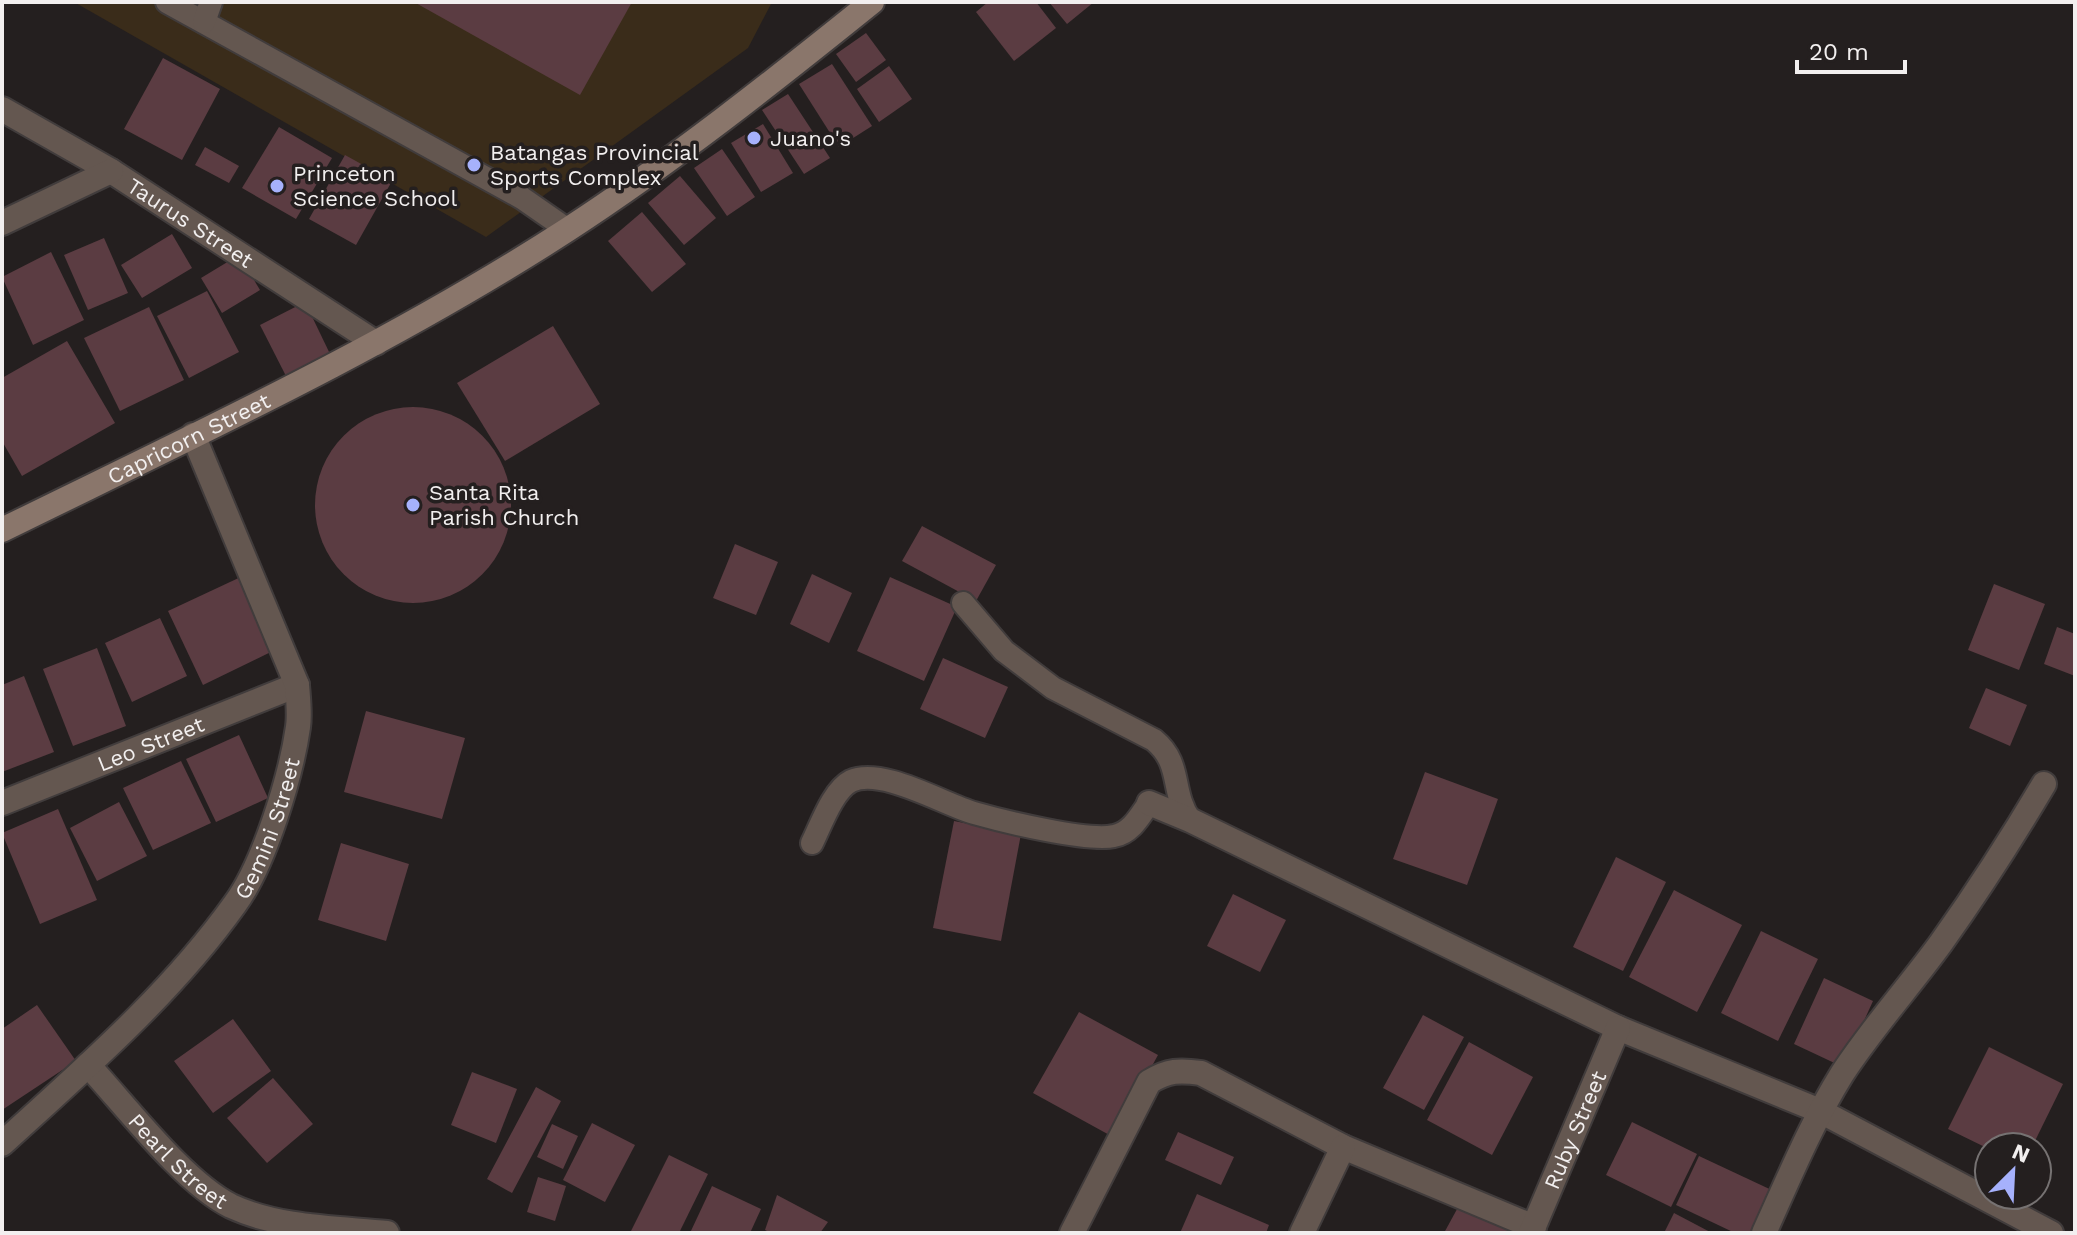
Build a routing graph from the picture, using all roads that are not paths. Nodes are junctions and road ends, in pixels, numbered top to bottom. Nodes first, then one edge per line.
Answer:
1 (167, 2) edge
2 (872, 2) edge
3 (207, 12) edge
4 (2, 109) edge
5 (111, 171) junction
6 (2, 223) edge
7 (568, 230) junction
8 (376, 343) junction
9 (193, 435) junction
10 (2, 530) edge
11 (963, 603) dead end
12 (297, 685) junction
13 (2044, 784) dead end
14 (2, 803) edge
15 (1149, 803) joint
16 (1190, 820) junction
17 (812, 843) dead end
18 (1618, 1028) junction
19 (88, 1065) junction
20 (1820, 1111) junction
21 (2, 1144) edge
22 (1343, 1147) junction
23 (1532, 1230) edge
24 (387, 1233) edge
25 (1072, 1233) edge
26 (1302, 1233) edge
27 (1764, 1233) edge
28 (2051, 1233) edge

1 - 3 lane
2 - 7 street, Capricorn Street
3 - 7 lane
4 - 5 street, Taurus Street
5 - 6 street
5 - 8 street, Taurus Street
7 - 8 street, Capricorn Street
8 - 9 street, Capricorn Street
9 - 10 street, Capricorn Street
9 - 12 street, Gemini Street
11 - 16 lane
12 - 14 street, Leo Street
12 - 19 street, Gemini Street
13 - 20 street
15 - 16 street
15 - 17 lane
16 - 18 street
18 - 20 street
18 - 23 street, Ruby Street
19 - 21 street, Gemini Street
19 - 24 street, Pearl Street
20 - 27 street
20 - 28 street
22 - 23 street
22 - 25 street
22 - 26 street

